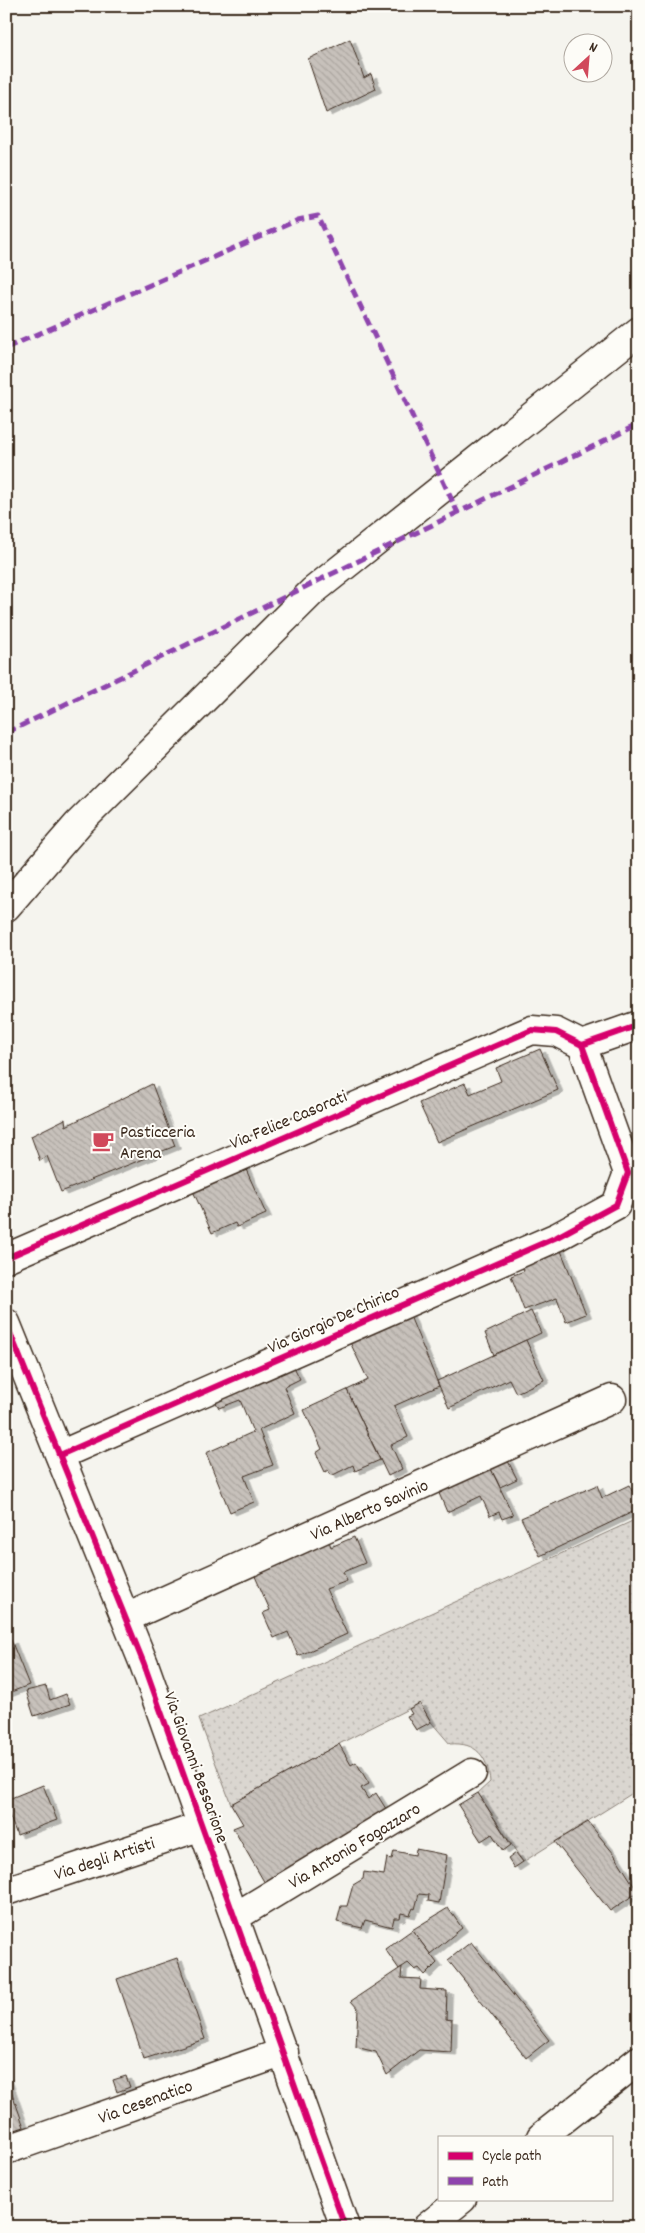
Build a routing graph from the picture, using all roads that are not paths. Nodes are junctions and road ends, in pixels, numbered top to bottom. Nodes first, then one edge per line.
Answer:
1 (639, 331) edge
2 (6, 907) edge
3 (639, 1025) edge
4 (582, 1045) junction
5 (6, 1258) edge
6 (6, 1323) edge
7 (612, 1400) dead end
8 (60, 1455) junction
9 (126, 1618) junction
10 (472, 1773) dead end
11 (202, 1826) junction
12 (6, 1891) edge
13 (235, 1917) junction
14 (284, 2052) junction
15 (639, 2060) edge
16 (542, 2136) edge
17 (6, 2150) edge
18 (461, 2200) edge
19 (345, 2227) edge
20 (427, 2227) edge

1 - 2 street
3 - 4 street
4 - 5 street, Via Felice Casorati
4 - 8 street, Via Giorgio De Chirico
6 - 8 street, Via Giovanni Bessarione
7 - 9 street, Via Alberto Savinio
8 - 9 street, Via Giovanni Bessarione
9 - 11 street, Via Giovanni Bessarione
10 - 13 street, Via Antonio Fogazzaro
11 - 12 street, Via degli Artisti
11 - 13 street, Via Giovanni Bessarione
13 - 14 street, Via Giovanni Bessarione
14 - 17 street, Via Cesenatico
14 - 19 street, Via Giovanni Bessarione
15 - 16 street
18 - 20 street

